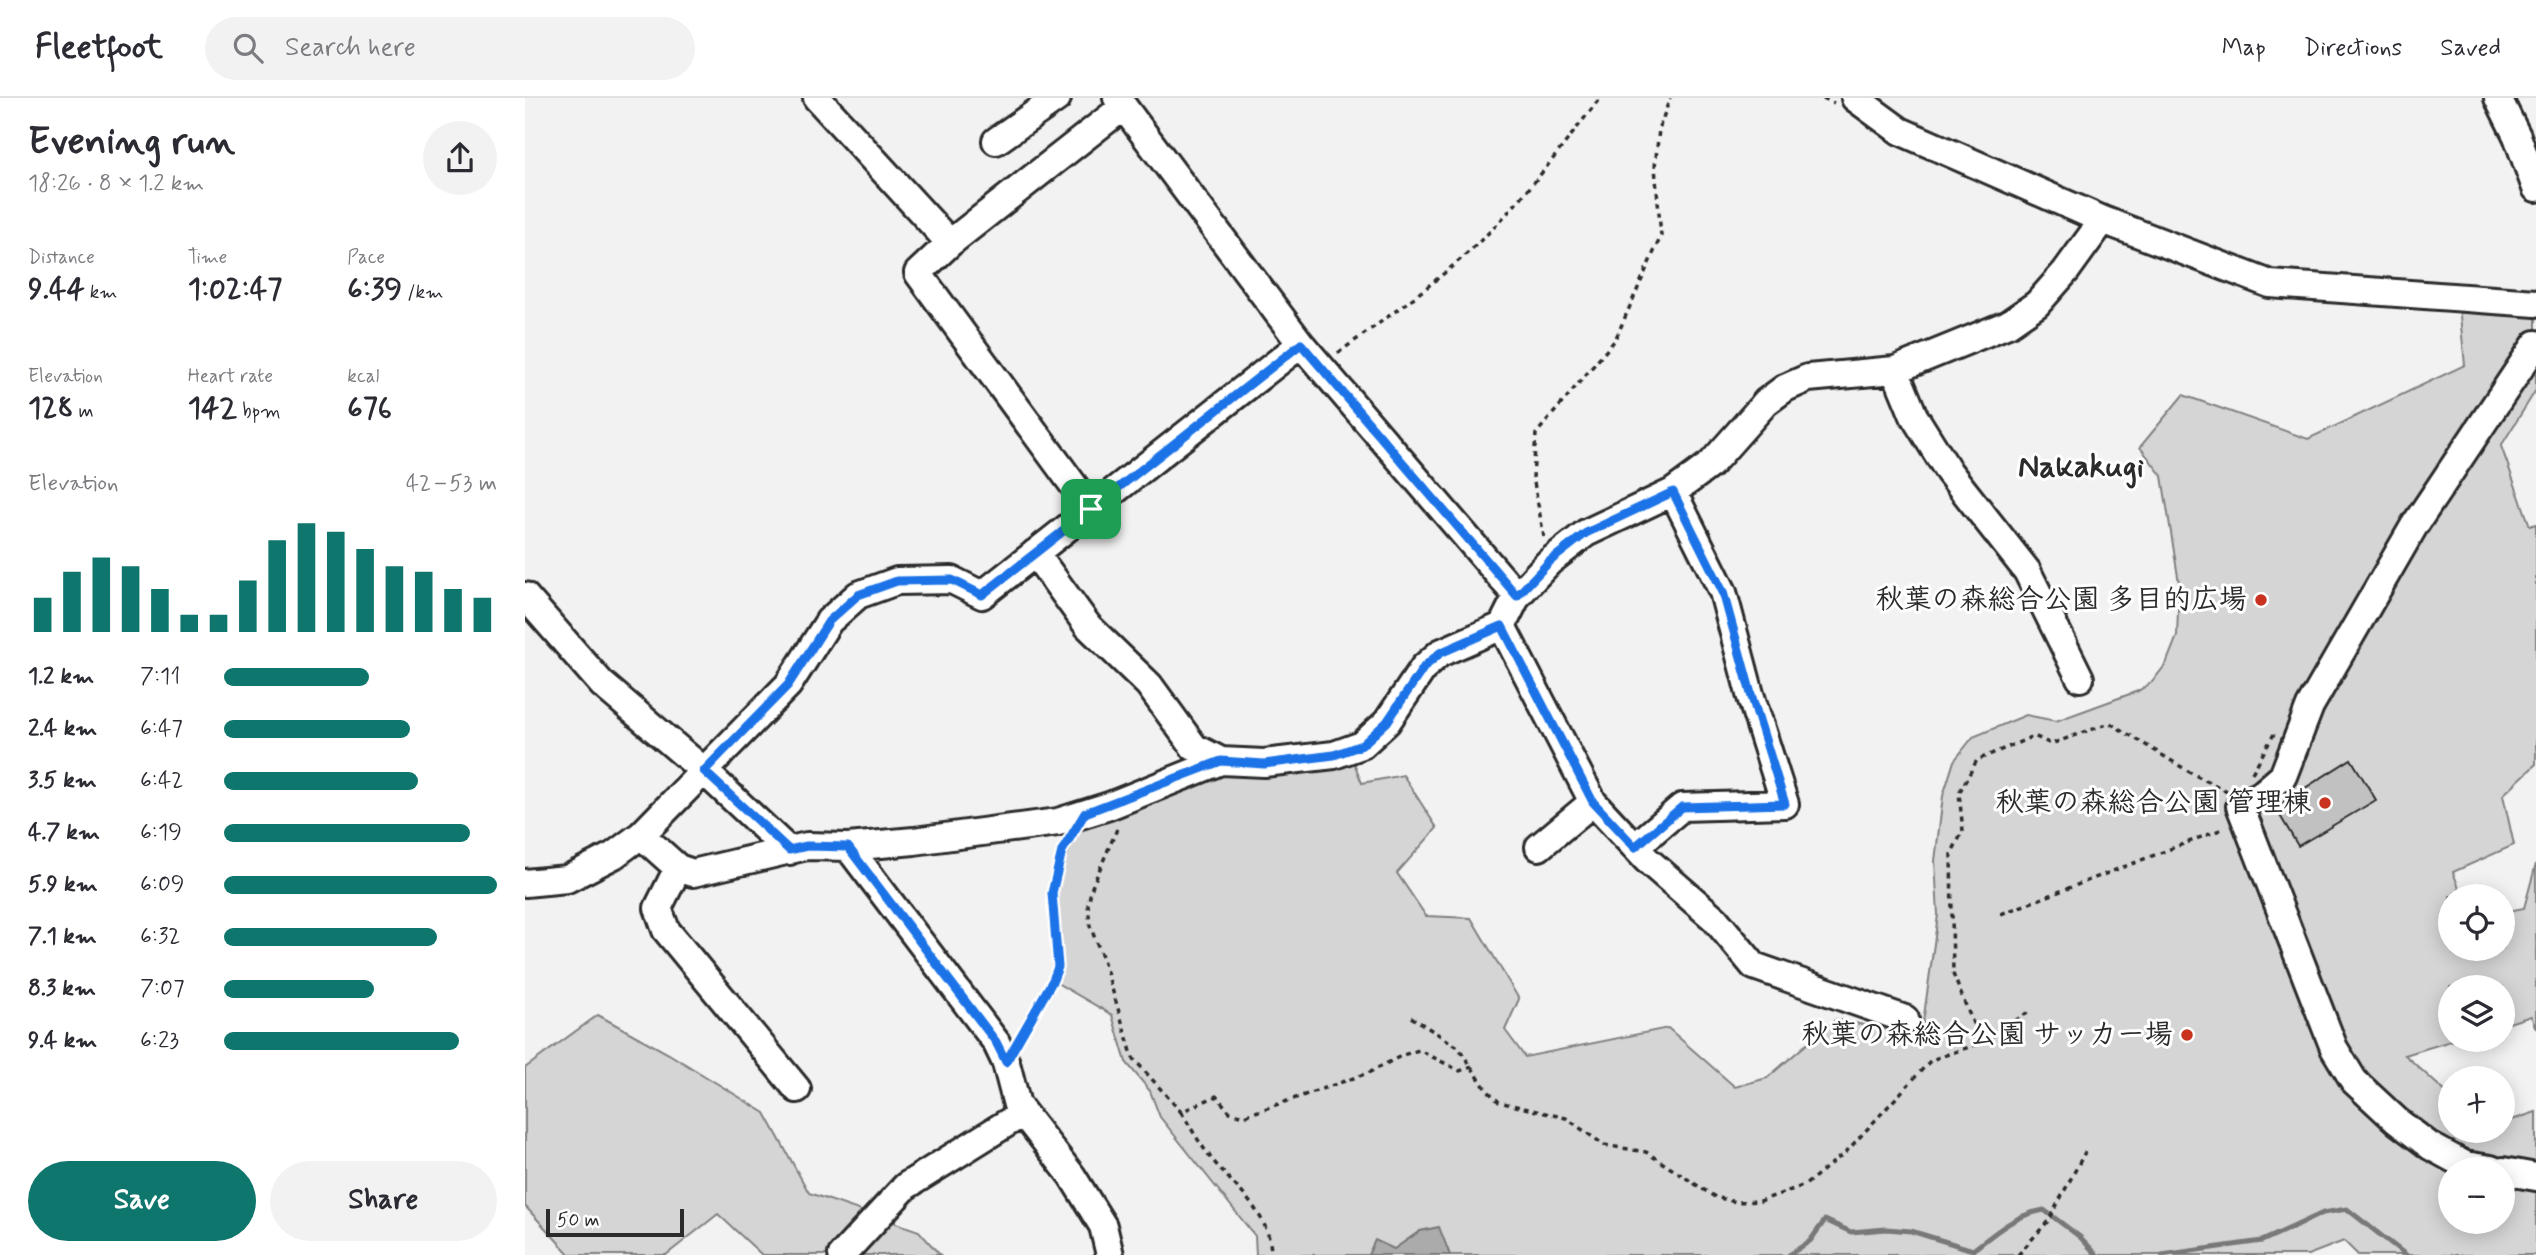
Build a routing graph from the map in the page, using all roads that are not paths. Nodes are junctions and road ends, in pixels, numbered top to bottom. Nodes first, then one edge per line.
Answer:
1 (817, 98) edge
2 (1056, 98) edge
3 (1855, 98) edge
4 (2498, 98) edge
5 (1120, 102) edge
6 (996, 141) dead end
7 (2536, 188) edge
8 (2103, 220) junction
9 (950, 243) junction
10 (2536, 303) edge
11 (1301, 344) junction
12 (2536, 344) edge
13 (1895, 369) junction
14 (1673, 492) junction
15 (1091, 509) junction
16 (1035, 553) junction
17 (525, 596) edge
18 (1517, 596) junction
19 (1502, 626) junction
20 (2080, 678) dead end
21 (1221, 761) junction
22 (704, 771) junction
23 (1593, 802) junction
24 (641, 835) junction
25 (848, 847) junction
26 (1539, 847) dead end
27 (1635, 847) junction
28 (789, 850) junction
29 (678, 868) junction
30 (525, 883) edge
31 (1905, 1020) dead end
32 (797, 1088) dead end
33 (1023, 1113) junction
34 (2450, 1157) edge
35 (2515, 1173) edge
36 (2536, 1177) edge
37 (842, 1255) edge
38 (1110, 1255) edge

1 - 9 street
2 - 6 street
3 - 8 street
4 - 7 street
5 - 9 street
5 - 11 street
8 - 10 street
8 - 13 street
9 - 15 street
11 - 15 street
11 - 18 street
12 - 34 street
13 - 14 street
13 - 20 street
14 - 18 street
14 - 27 street
15 - 16 street
16 - 21 street
16 - 22 street
17 - 22 street
18 - 19 street
19 - 21 street
19 - 23 street
21 - 25 street
22 - 24 street
22 - 28 street
23 - 26 street
23 - 27 street
24 - 29 street
24 - 30 street
25 - 28 street
25 - 33 street
27 - 31 street
28 - 29 street
29 - 32 street
33 - 37 street
33 - 38 street
35 - 36 street

